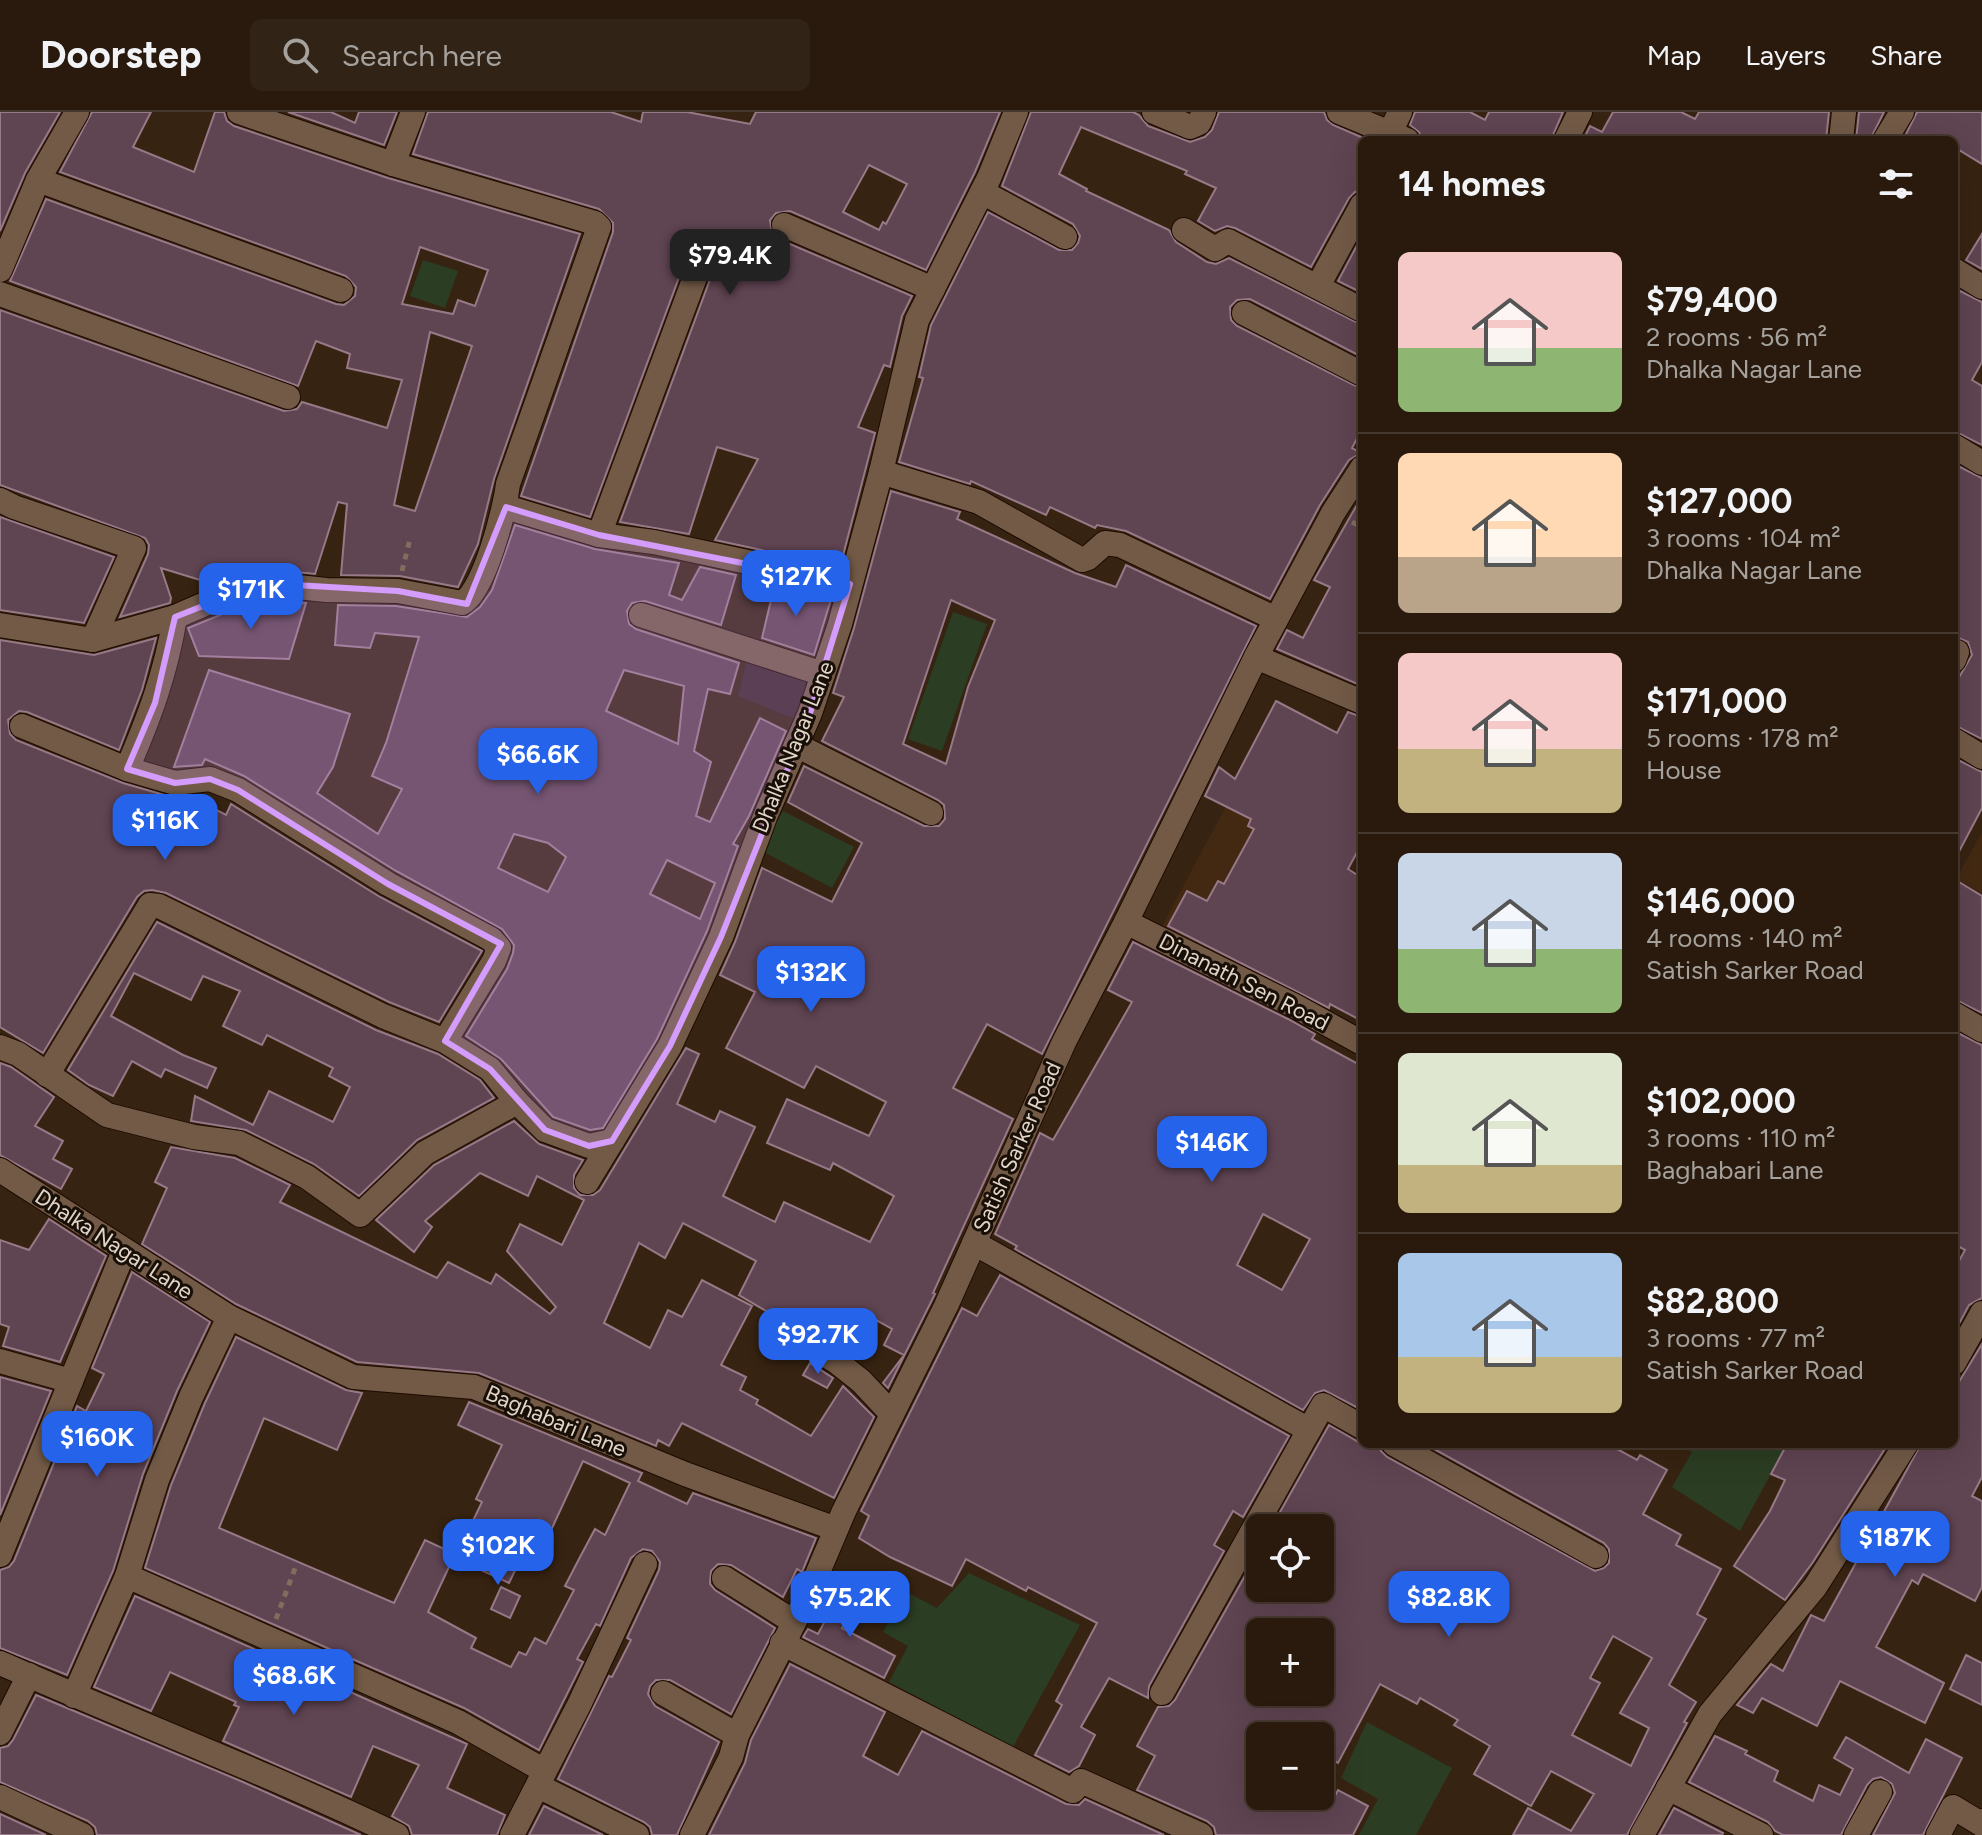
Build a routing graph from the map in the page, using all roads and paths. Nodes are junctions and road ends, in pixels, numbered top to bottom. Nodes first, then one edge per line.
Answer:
1 (77, 112) edge
2 (239, 112) edge
3 (413, 112) edge
4 (1154, 112) edge
5 (1204, 112) edge
6 (1339, 112) edge
7 (1400, 112) edge
8 (1580, 112) edge
9 (1844, 112) edge
10 (1902, 112) edge
11 (1016, 113) edge
12 (279, 118) edge
13 (1396, 136) edge
14 (1398, 136) edge
15 (1568, 136) edge
16 (1841, 136) edge
17 (1887, 136) edge
18 (393, 164) junction
19 (38, 180) junction
20 (982, 192) junction
21 (1358, 212) edge
22 (784, 225) dead end
23 (1184, 230) dead end
24 (1065, 237) dead end
25 (701, 261) dead end
26 (0, 270) edge
27 (1958, 272) edge
28 (1318, 286) junction
29 (1982, 287) edge
30 (933, 289) junction
31 (341, 290) dead end
32 (0, 294) edge
33 (1358, 308) edge
34 (1244, 313) dead end
35 (1358, 372) edge
36 (288, 397) dead end
37 (1958, 448) edge
38 (1982, 463) edge
39 (881, 472) junction
40 (1358, 474) edge
41 (0, 500) edge
42 (506, 507) junction
43 (599, 535) junction
44 (850, 584) junction
45 (641, 615) dead end
46 (175, 617) junction
47 (1276, 619) junction
48 (0, 625) edge
49 (93, 640) junction
50 (1256, 657) junction
51 (823, 674) junction
52 (1358, 700) edge
53 (22, 726) dead end
54 (1958, 742) edge
55 (796, 745) junction
56 (1982, 757) edge
57 (127, 769) junction
58 (931, 813) dead end
59 (1126, 922) junction
60 (1958, 1016) edge
61 (1982, 1030) edge
62 (445, 1041) junction
63 (1358, 1041) edge
64 (0, 1047) edge
65 (47, 1075) junction
66 (517, 1102) junction
67 (612, 1141) junction
68 (0, 1170) edge
69 (587, 1182) dead end
70 (974, 1243) junction
71 (124, 1251) junction
72 (1982, 1313) edge
73 (229, 1317) junction
74 (795, 1337) dead end
75 (1958, 1356) edge
76 (0, 1361) edge
77 (71, 1381) junction
78 (892, 1414) junction
79 (1358, 1425) edge
80 (1309, 1430) junction
81 (1401, 1448) edge
82 (1903, 1448) edge
83 (836, 1529) junction
84 (0, 1555) edge
85 (1596, 1556) dead end
86 (297, 1563) dead end
87 (645, 1564) dead end
88 (127, 1576) junction
89 (724, 1578) dead end
90 (788, 1633) junction
91 (269, 1639) junction
92 (0, 1663) edge
93 (29, 1675) junction
94 (663, 1693) dead end
95 (1162, 1693) dead end
96 (74, 1696) junction
97 (0, 1733) edge
98 (737, 1735) junction
99 (541, 1778) junction
100 (1668, 1788) junction
101 (1880, 1792) dead end
102 (0, 1797) edge
103 (1982, 1821) edge
104 (82, 1835) edge
105 (397, 1835) edge
106 (512, 1835) edge
107 (637, 1835) edge
108 (692, 1835) edge
109 (1201, 1835) edge
110 (1642, 1835) edge
111 (1761, 1835) edge
112 (1856, 1835) edge
113 (1938, 1835) edge

1 - 19 street
2 - 12 street
3 - 18 street
4 - 5 street
6 - 13 street
7 - 14 street
8 - 15 street
9 - 16 street
10 - 17 street
11 - 20 street, Dhalka Nagar Lane
12 - 18 street
18 - 42 street
19 - 26 street
19 - 31 street
20 - 24 street
20 - 30 street, Dhalka Nagar Lane
21 - 28 street
22 - 30 street
23 - 28 street
25 - 43 street
27 - 29 street
28 - 33 street
30 - 39 street, Dhalka Nagar Lane
32 - 36 street
34 - 35 street
37 - 38 street
39 - 44 street, Dhalka Nagar Lane
39 - 47 street
40 - 47 street, Satish Sarker Road
41 - 49 street
42 - 43 street
42 - 46 street
43 - 44 street
44 - 51 street, Dhalka Nagar Lane
45 - 51 street
46 - 49 street
46 - 57 street
47 - 50 street, Satish Sarker Road
48 - 49 street
50 - 52 street
50 - 59 street, Satish Sarker Road
51 - 55 street, Dhalka Nagar Lane
53 - 57 street
54 - 56 street
55 - 58 street
55 - 67 street, Dhalka Nagar Lane
57 - 62 street
59 - 63 street, Dinanath Sen Road
59 - 70 street, Satish Sarker Road
60 - 61 street
62 - 65 street
62 - 66 street
64 - 65 street
65 - 66 street
66 - 67 street
67 - 69 street, Dhalka Nagar Lane
68 - 71 street, Dhalka Nagar Lane
70 - 78 street, Satish Sarker Road
70 - 80 street
71 - 73 street, Dhalka Nagar Lane
71 - 77 street
72 - 75 street
73 - 83 street, Baghabari Lane
73 - 88 street
74 - 78 street
76 - 77 street
77 - 84 street
78 - 83 street, Satish Sarker Road
79 - 80 street
80 - 95 street
81 - 85 street
82 - 100 street
83 - 90 street, Satish Sarker Road
86 - 91 path
87 - 99 street
88 - 91 street
88 - 96 street
89 - 90 street
90 - 98 street, Satish Sarker Road
90 - 109 street
91 - 99 street
92 - 93 street
93 - 96 street
93 - 97 street
94 - 98 street
96 - 105 street
98 - 108 street, Satish Sarker Road
99 - 106 street
99 - 107 street
100 - 110 street
100 - 111 street
101 - 112 street
102 - 104 street
103 - 113 street

